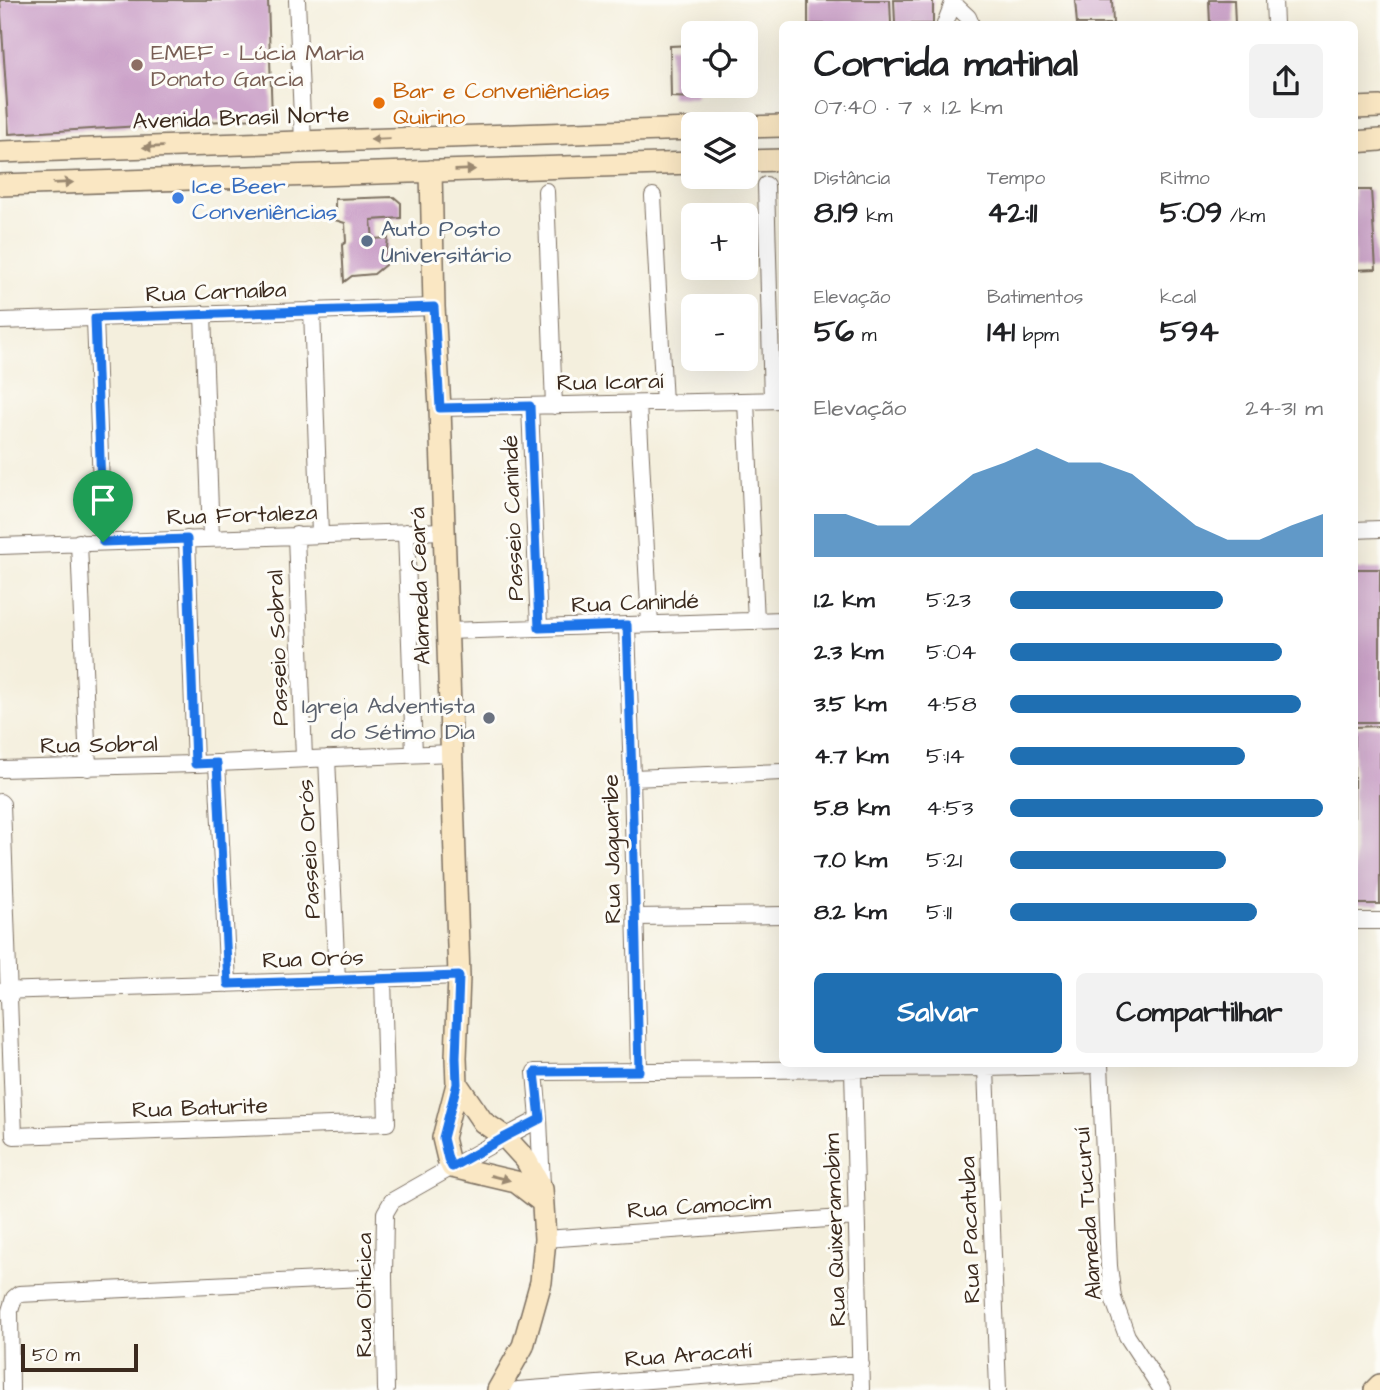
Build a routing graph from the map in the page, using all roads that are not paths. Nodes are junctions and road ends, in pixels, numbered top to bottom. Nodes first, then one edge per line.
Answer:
1 (297, 0) edge
2 (310, 0) edge
3 (1275, 0) edge
4 (953, 2) edge
5 (946, 21) edge
6 (970, 21) edge
7 (1275, 21) edge
8 (1380, 107) edge
9 (1358, 108) edge
10 (779, 126) edge
11 (758, 127) edge
12 (681, 129) edge
13 (1380, 140) edge
14 (303, 142) junction
15 (1358, 142) edge
16 (0, 152) edge
17 (779, 160) edge
18 (758, 161) edge
19 (681, 163) edge
20 (431, 171) junction
21 (0, 185) edge
22 (766, 185) dead end
23 (546, 191) dead end
24 (653, 196) dead end
25 (434, 307) junction
26 (312, 310) junction
27 (203, 314) junction
28 (95, 318) junction
29 (0, 321) edge
30 (777, 400) edge
31 (747, 401) junction
32 (664, 403) junction
33 (638, 404) junction
34 (530, 406) junction
35 (554, 406) junction
36 (440, 408) junction
37 (1380, 529) edge
38 (1358, 530) edge
39 (443, 531) junction
40 (406, 532) junction
41 (296, 535) junction
42 (320, 535) junction
43 (211, 538) junction
44 (187, 539) junction
45 (79, 542) junction
46 (103, 542) junction
47 (0, 546) edge
48 (779, 620) edge
49 (756, 621) junction
50 (650, 624) junction
51 (627, 625) junction
52 (539, 628) junction
53 (447, 631) junction
54 (451, 753) junction
55 (414, 754) junction
56 (327, 758) junction
57 (304, 759) junction
58 (217, 763) junction
59 (195, 764) junction
60 (88, 768) junction
61 (0, 769) edge
62 (779, 772) edge
63 (632, 778) junction
64 (0, 802) edge
65 (779, 915) edge
66 (636, 917) junction
67 (1380, 920) edge
68 (1358, 921) edge
69 (459, 976) junction
70 (383, 978) junction
71 (337, 980) junction
72 (228, 984) junction
73 (4, 991) edge
74 (1043, 1067) edge
75 (1100, 1067) edge
76 (852, 1069) junction
77 (986, 1069) junction
78 (639, 1071) junction
79 (457, 1084) junction
80 (540, 1119) junction
81 (483, 1122) junction
82 (505, 1137) junction
83 (443, 1138) junction
84 (452, 1167) junction
85 (542, 1196) junction
86 (856, 1217) junction
87 (545, 1239) junction
88 (384, 1278) junction
89 (861, 1364) junction
90 (1380, 1385) edge
91 (11, 1390) edge
92 (386, 1390) edge
93 (498, 1390) edge
94 (518, 1390) edge
95 (862, 1390) edge
96 (998, 1390) edge
97 (1161, 1390) edge
98 (1375, 1390) edge

1 - 2 street
1 - 14 street
3 - 7 street
4 - 5 street
4 - 6 street
8 - 9 main road
10 - 11 main road
12 -> 14 main road, Avenida Brasil Norte
13 - 15 main road
14 -> 16 main road, Avenida Brasil Norte
17 - 18 main road
20 -> 19 main road
21 -> 20 main road
20 - 25 main road, Alameda Ceará
22 - 30 street
23 - 35 street
24 - 32 street
25 - 26 street, Rua Carnaíba
25 - 36 main road, Alameda Ceará
26 - 27 street, Rua Carnaíba
26 - 42 street
27 - 28 street, Rua Carnaíba
27 - 43 street
28 - 29 street, Rua Carnaíba
28 - 46 street
30 - 31 street, Rua Icaraí
31 - 32 street, Rua Icaraí
31 - 49 street
32 - 33 street, Rua Icaraí
33 - 35 street, Rua Icaraí
33 - 50 street
34 - 35 street, Rua Icaraí
34 - 36 street, Rua Icaraí
34 - 52 street, Passeio Canindé
36 - 39 main road, Alameda Ceará
37 - 38 street
39 - 40 street, Rua Fortaleza
39 - 53 main road, Alameda Ceará
40 - 42 street, Rua Fortaleza
40 - 55 street
41 - 42 street, Rua Fortaleza
41 - 43 street, Rua Fortaleza
41 - 57 street, Passeio Sobral
43 - 44 street, Rua Fortaleza
44 - 46 street, Rua Fortaleza
44 - 59 street
45 - 46 street, Rua Fortaleza
45 - 47 street, Rua Fortaleza
45 - 60 street
48 - 49 street, Rua Canindé
49 - 50 street, Rua Canindé
50 - 51 street, Rua Canindé
51 - 52 street, Rua Canindé
51 - 63 street, Rua Jaguaribe
52 - 53 street, Rua Canindé
53 - 54 main road, Alameda Ceará
54 - 55 street, Rua Sobral
54 - 69 main road, Alameda Ceará
55 - 56 street, Rua Sobral
56 - 57 street, Rua Sobral
56 - 71 street, Passeio Orós
57 - 58 street, Rua Sobral
58 - 59 street, Rua Sobral
58 - 72 street
59 - 60 street, Rua Sobral
60 - 61 street, Rua Sobral
62 - 63 street
63 - 66 street, Rua Jaguaribe
64 - 73 street
65 - 66 street
66 - 78 street, Rua Jaguaribe
67 - 68 street
69 - 70 street, Rua Orós
69 - 79 main road, Alameda Ceará
70 - 71 street, Rua Orós
70 - 73 street, Rua Baturite
71 - 72 street, Rua Orós
72 - 73 street, Rua Orós
74 - 77 street
75 - 97 street, Alameda Tucuruí
76 - 77 street
76 - 78 street
76 - 86 street, Rua Quixeramobim
77 - 96 street, Rua Pacatuba
78 - 80 street
79 - 81 main road
79 - 83 main road, Alameda Ceará
80 - 82 street
80 - 85 street
81 - 82 main road
81 - 83 main road
82 - 84 street
82 - 85 main road
83 - 84 main road
84 -> 85 main road
84 - 88 street, Rua Oiticica
85 - 87 main road
86 - 87 street, Rua Camocim
86 - 89 street, Rua Quixeramobim
87 - 93 main road
88 - 91 street
88 - 92 street, Rua Oiticica
89 - 94 street, Rua Aracatí
89 - 95 street, Rua Quixeramobim
90 - 98 main road

